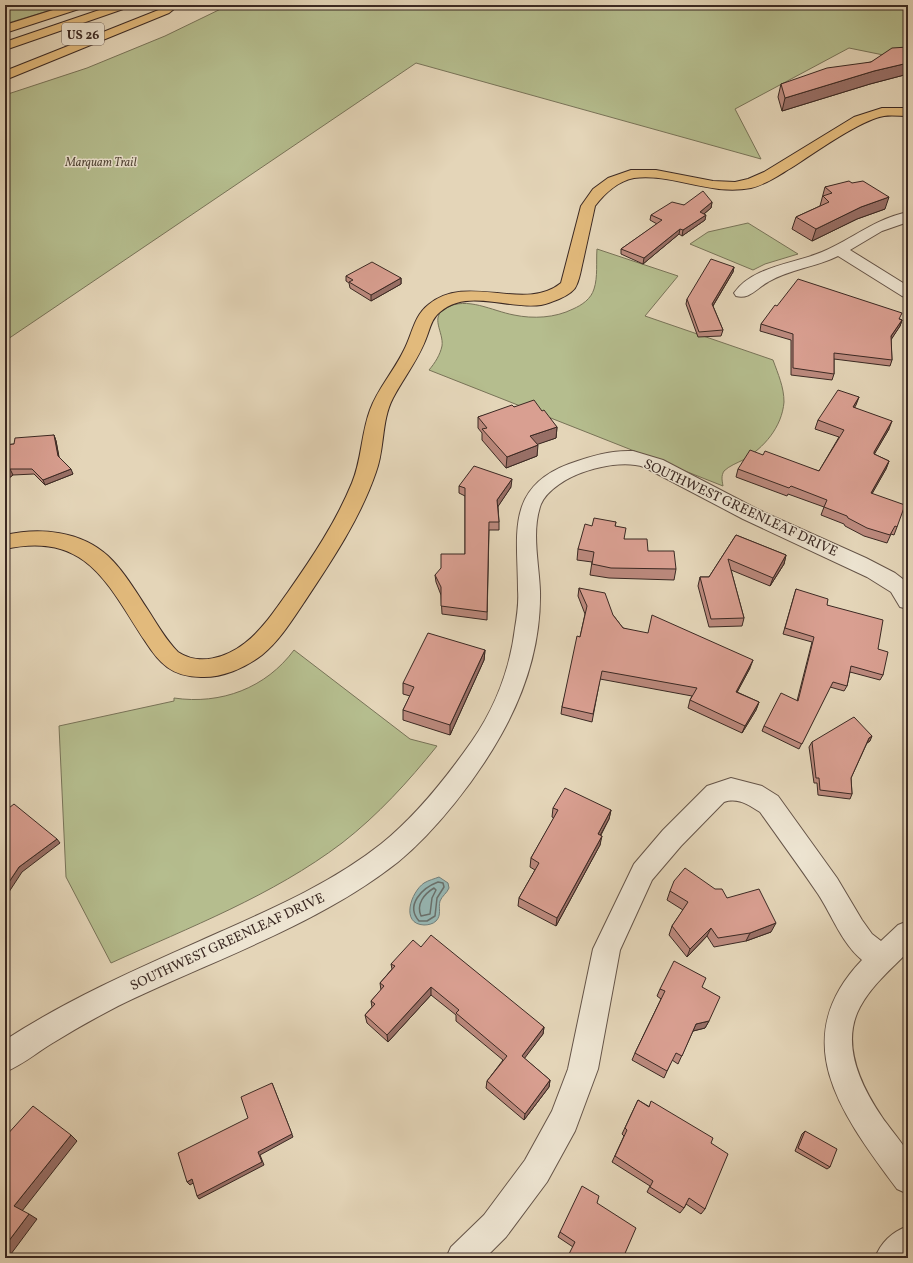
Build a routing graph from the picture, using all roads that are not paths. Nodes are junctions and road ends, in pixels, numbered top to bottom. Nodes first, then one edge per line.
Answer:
1 (81, 5) edge
2 (125, 5) edge
3 (160, 5) edge
4 (173, 5) edge
5 (5, 29) edge
6 (5, 46) edge
7 (42, 48) dead end
8 (5, 76) edge
9 (908, 112) edge
10 (908, 217) edge
11 (839, 250) junction
12 (742, 293) dead end
13 (908, 293) edge
14 (5, 542) edge
15 (906, 592) edge
16 (908, 934) edge
17 (882, 960) junction
18 (5, 1057) edge
19 (908, 1178) edge
20 (908, 1242) edge
21 (462, 1258) edge
22 (891, 1258) edge

1 - 5 main road
2 - 6 main road, US 26
3 - 7 main road, US 26
4 - 8 main road
9 - 14 main road
10 - 11 street
11 - 12 street
11 - 13 street
15 - 18 street, SOUTHWEST GREENLEAF DRIVE
16 - 17 street
17 - 19 street
17 - 21 street
20 - 22 street

